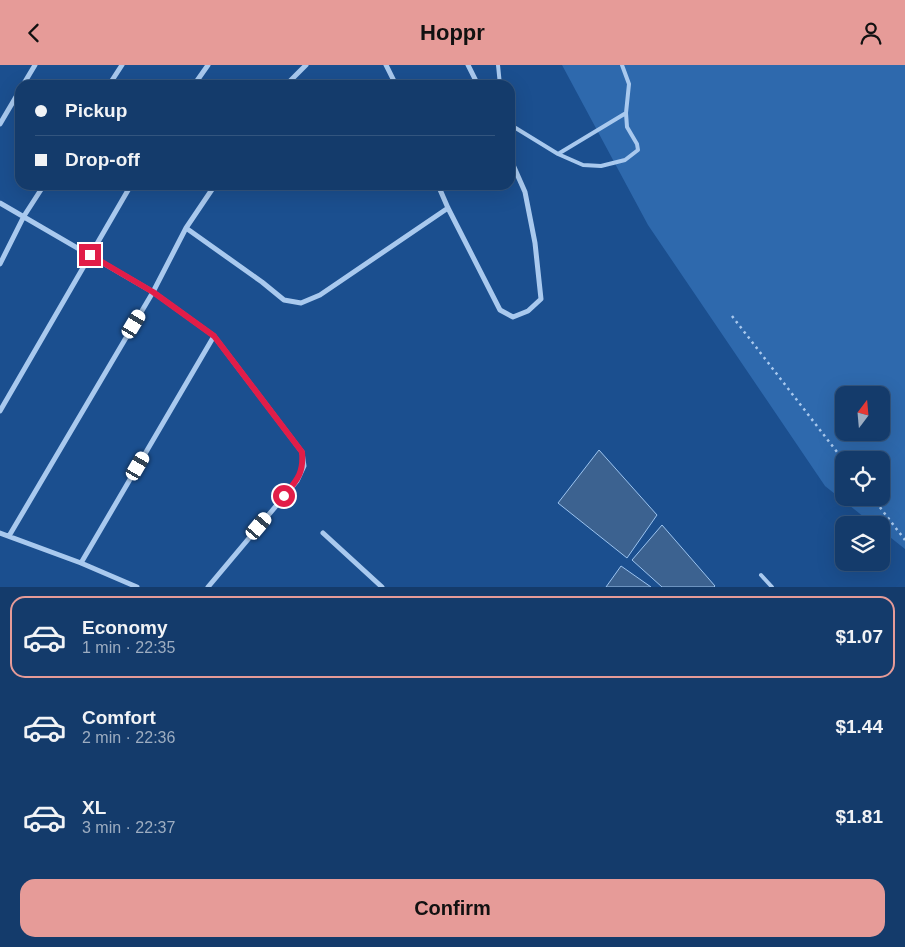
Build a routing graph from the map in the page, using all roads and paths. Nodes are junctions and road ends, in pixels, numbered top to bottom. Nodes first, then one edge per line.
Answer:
1 (35, 65) edge
2 (122, 65) edge
3 (208, 65) edge
4 (306, 65) edge
5 (386, 65) edge
6 (468, 65) edge
7 (498, 65) edge
8 (622, 65) edge
9 (26, 80) edge
10 (112, 80) edge
11 (198, 80) edge
12 (294, 80) edge
13 (394, 80) edge
14 (476, 80) edge
15 (500, 80) edge
16 (15, 98) edge
17 (626, 113) junction
18 (0, 124) edge
19 (515, 128) edge
20 (558, 154) junction
21 (515, 169) edge
22 (41, 190) edge
23 (128, 190) edge
24 (212, 190) edge
25 (440, 190) edge
26 (0, 203) edge
27 (448, 208) junction
28 (24, 216) junction
29 (186, 228) junction
30 (90, 255) junction
31 (0, 264) edge
32 (153, 292) junction
33 (732, 316) dead end
34 (214, 336) junction
35 (0, 411) edge
36 (836, 451) edge
37 (879, 506) edge
38 (0, 533) edge
39 (323, 533) dead end
40 (9, 536) junction
41 (905, 540) edge
42 (81, 563) junction
43 (761, 575) dead end
44 (137, 587) edge
45 (208, 587) edge
46 (382, 587) edge
47 (772, 587) edge

1 - 9 street
2 - 10 street
3 - 11 street
4 - 12 street
5 - 13 street
6 - 14 street
7 - 15 lane
8 - 17 lane
16 - 18 street
17 - 20 lane
17 - 20 lane
19 - 20 lane
21 - 27 street
22 - 28 street
23 - 30 street
24 - 29 street
25 - 27 street
26 - 28 street
27 - 29 street
28 - 30 street
28 - 31 street
29 - 32 street
30 - 32 street
30 - 35 street
32 - 34 street
32 - 40 street
33 - 36 path
34 - 42 street
34 - 45 street
37 - 41 path
38 - 40 street
39 - 46 street
40 - 42 street
42 - 44 street
43 - 47 lane

